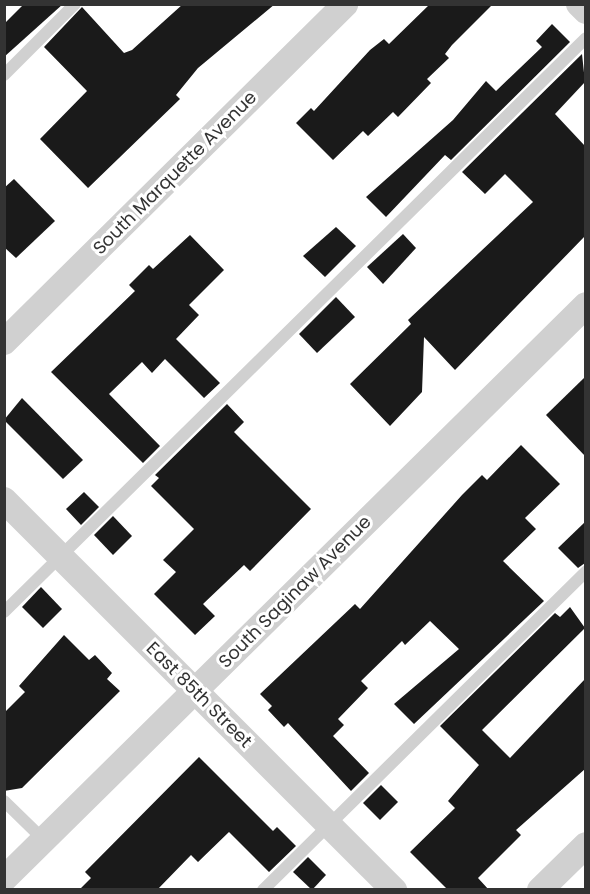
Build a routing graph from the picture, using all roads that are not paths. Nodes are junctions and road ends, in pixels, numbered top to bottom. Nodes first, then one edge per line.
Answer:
1 (75, 4) edge
2 (345, 4) edge
3 (579, 4) edge
4 (585, 11) edge
5 (585, 38) edge
6 (4, 75) edge
7 (585, 305) edge
8 (4, 342) edge
9 (4, 500) edge
10 (60, 556) junction
11 (585, 571) edge
12 (4, 612) edge
13 (195, 691) junction
14 (4, 801) edge
15 (329, 825) junction
16 (44, 840) junction
17 (585, 845) edge
18 (4, 879) edge
19 (263, 890) edge
20 (394, 890) edge
21 (540, 890) edge

1 - 6 lane
2 - 8 street, South Marquette Avenue
3 - 4 street
5 - 10 lane
7 - 13 street, South Saginaw Avenue
9 - 10 street, East 85th Street
10 - 12 lane
10 - 13 street, East 85th Street
11 - 15 lane
13 - 15 street, East 85th Street
13 - 16 street, South Saginaw Avenue
14 - 16 lane
15 - 19 lane
15 - 20 street, East 85th Street
16 - 18 street, South Saginaw Avenue
17 - 21 street

